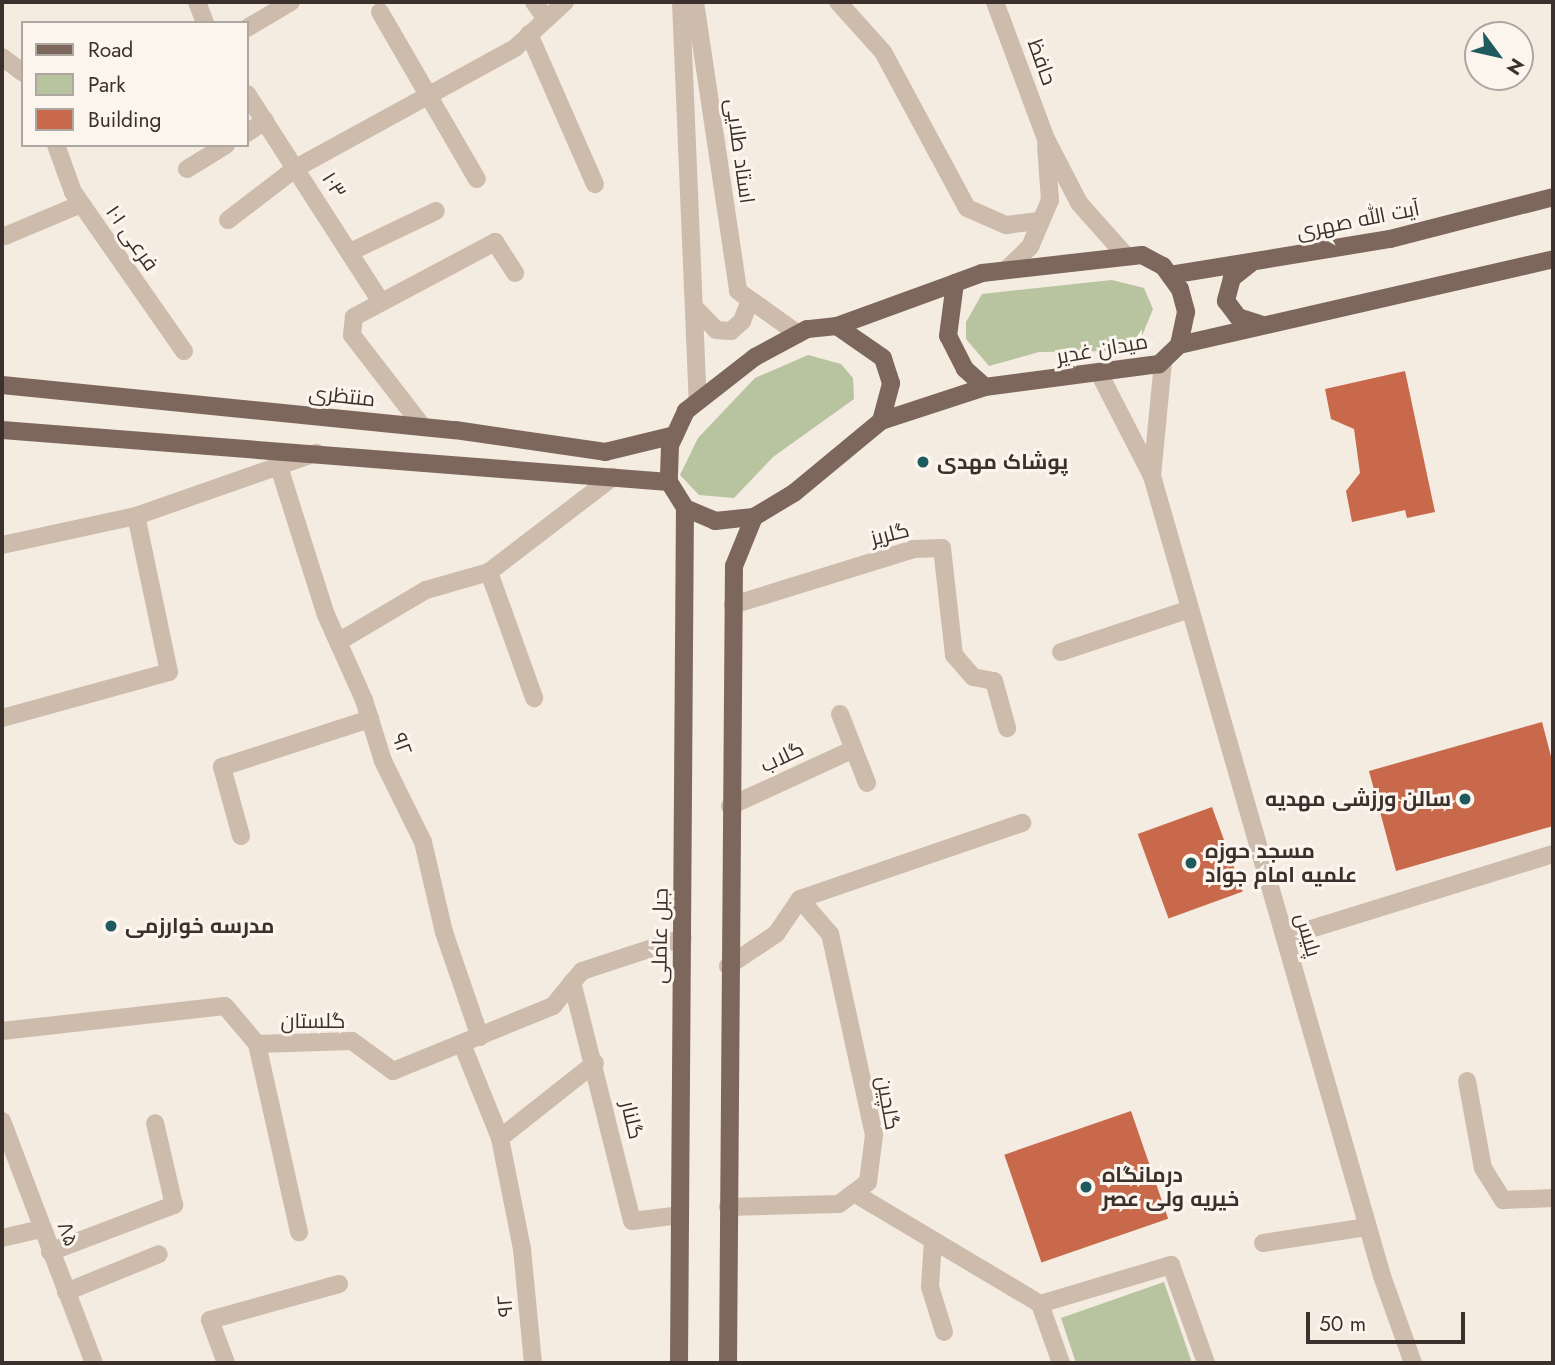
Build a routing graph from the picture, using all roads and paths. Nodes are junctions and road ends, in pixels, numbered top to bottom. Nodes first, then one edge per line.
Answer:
1 (197, 2) edge
2 (292, 2) edge
3 (534, 2) edge
4 (565, 2) edge
5 (681, 2) edge
6 (695, 2) edge
7 (838, 2) edge
8 (995, 2) edge
9 (380, 12) dead end
10 (546, 19) junction
11 (204, 21) edge
12 (248, 27) edge
13 (529, 34) junction
14 (2, 57) edge
15 (21, 71) edge
16 (248, 96) edge
17 (432, 96) junction
18 (265, 121) junction
19 (248, 132) edge
20 (1045, 139) junction
21 (57, 147) edge
22 (223, 147) edge
23 (296, 168) junction
24 (187, 169) dead end
25 (477, 179) dead end
26 (595, 184) dead end
27 (1553, 197) edge
28 (81, 204) junction
29 (436, 211) dead end
30 (228, 220) dead end
31 (1041, 221) junction
32 (5, 236) dead end
33 (349, 252) junction
34 (1127, 257) junction
35 (1553, 259) edge
36 (1253, 262) junction
37 (1006, 270) junction
38 (515, 273) dead end
39 (1170, 275) junction
40 (956, 283) junction
41 (381, 302) junction
42 (749, 303) junction
43 (696, 309) junction
44 (1260, 324) junction
45 (837, 326) junction
46 (797, 334) junction
47 (1179, 345) junction
48 (184, 351) dead end
49 (1163, 361) junction
50 (1099, 373) junction
51 (2, 385) edge
52 (985, 387) junction
53 (698, 401) junction
54 (881, 421) junction
55 (423, 426) junction
56 (2, 430) edge
57 (675, 435) junction
58 (316, 453) junction
59 (279, 467) junction
60 (613, 477) junction
61 (1152, 477) junction
62 (669, 482) junction
63 (685, 508) junction
64 (136, 516) junction
65 (754, 517) junction
66 (2, 544) edge
67 (489, 572) junction
68 (733, 605) junction
69 (1190, 609) junction
70 (338, 642) junction
71 (1061, 652) dead end
72 (534, 698) dead end
73 (840, 714) dead end
74 (2, 718) edge
75 (370, 719) junction
76 (1007, 728) dead end
77 (854, 749) junction
78 (867, 783) dead end
79 (730, 806) junction
80 (1022, 823) dead end
81 (241, 836) dead end
82 (1553, 854) edge
83 (800, 898) junction
84 (1284, 937) junction
85 (683, 938) junction
86 (728, 967) junction
87 (572, 982) junction
88 (2, 1031) edge
89 (480, 1037) junction
90 (257, 1044) junction
91 (462, 1044) junction
92 (595, 1063) junction
93 (1467, 1081) dead end
94 (2, 1121) edge
95 (155, 1123) dead end
96 (500, 1138) junction
97 (854, 1193) junction
98 (1553, 1198) edge
99 (728, 1206) junction
100 (680, 1215) junction
101 (1368, 1227) junction
102 (41, 1229) junction
103 (299, 1232) dead end
104 (2, 1237) edge
105 (933, 1240) junction
106 (1263, 1243) dead end
107 (50, 1252) junction
108 (159, 1254) dead end
109 (339, 1284) dead end
110 (66, 1292) junction
111 (1040, 1304) junction
112 (944, 1332) dead end
113 (94, 1363) edge
114 (226, 1363) edge
115 (533, 1363) edge
116 (679, 1363) edge
117 (728, 1363) edge
118 (1061, 1363) edge
119 (1206, 1363) edge
120 (1413, 1363) edge

1 - 11 street
2 - 12 street
3 - 10 street
4 - 10 street
5 - 43 street
6 - 42 street, استاد طلایی
7 - 31 street
8 - 20 street, حافظ
9 - 17 street
10 - 13 street
13 - 17 street
13 - 26 street
14 - 15 street
16 - 18 street, ۱۰۳
17 - 23 street
17 - 25 street
18 - 19 street
18 - 23 street, ۱۰۳
20 - 31 street
20 - 34 street
21 - 28 street, فرعی ۱۰۱
22 - 24 street
23 - 30 street
23 - 33 street, ۱۰۳
27 - 36 main road, آیت الله صهری
28 - 32 street
28 - 48 street, فرعی ۱۰۱
29 - 33 street
31 - 37 street
33 - 41 street, ۱۰۳
34 - 37 main road
34 - 39 main road
35 - 44 main road
36 - 39 main road, آیت الله صهری
36 - 44 main road
37 - 40 main road
38 - 41 street
39 - 47 main road, میدان غدیر
40 - 45 main road
40 - 52 main road
41 - 55 street
42 - 43 street
42 - 46 street
43 - 53 street
44 - 47 main road
45 - 46 main road
45 - 54 main road
46 - 53 main road
47 - 49 main road, میدان غدیر
49 - 50 main road, میدان غدیر
49 - 61 street
50 - 52 main road, میدان غدیر
50 - 61 street
51 - 55 main road, منتظری
52 - 54 main road, میدان غدیر
53 - 57 main road
54 - 65 main road
55 - 57 main road, منتظری
56 - 58 main road
57 - 62 main road
58 - 59 street
58 - 60 main road
59 - 64 street
59 - 70 street, ۹۲
60 - 62 main road
60 - 67 street
61 - 69 street, پلیس
62 - 63 main road
63 - 65 main road
63 - 85 main road, جبل عاملی
64 - 66 street
64 - 74 street
65 - 68 main road
67 - 70 street
67 - 72 street
68 - 76 street, گلریز
68 - 79 main road
69 - 71 street
69 - 84 street, پلیس
70 - 75 street, ۹۲
73 - 77 street
75 - 81 street
75 - 89 street, ۹۲
77 - 78 street
77 - 79 street, گلاب
79 - 86 main road
80 - 83 street
82 - 84 street
83 - 86 street
83 - 97 street, گلچین
84 - 101 street, پلیس
85 - 87 street, گلستان
85 - 100 main road, جبل عاملی
86 - 99 main road
87 - 89 street, گلستان
87 - 92 street, گلنار
88 - 90 street, گلستان
89 - 91 street, گلستان
90 - 91 street, گلستان
90 - 103 street
91 - 96 street, ۹۲
92 - 96 street
92 - 100 street, گلنار
93 - 98 street
94 - 102 street, ۸۵
95 - 107 street
96 - 115 street, ۹۲
97 - 99 street
97 - 105 street
99 - 117 main road
100 - 116 main road, جبل عاملی
101 - 106 street
101 - 120 street, پلیس
102 - 104 street
102 - 107 street, ۸۵
105 - 111 street
105 - 112 street
107 - 110 street, ۸۵
108 - 110 street
109 - 114 street
110 - 113 street, ۸۵
111 - 118 street
111 - 119 street

